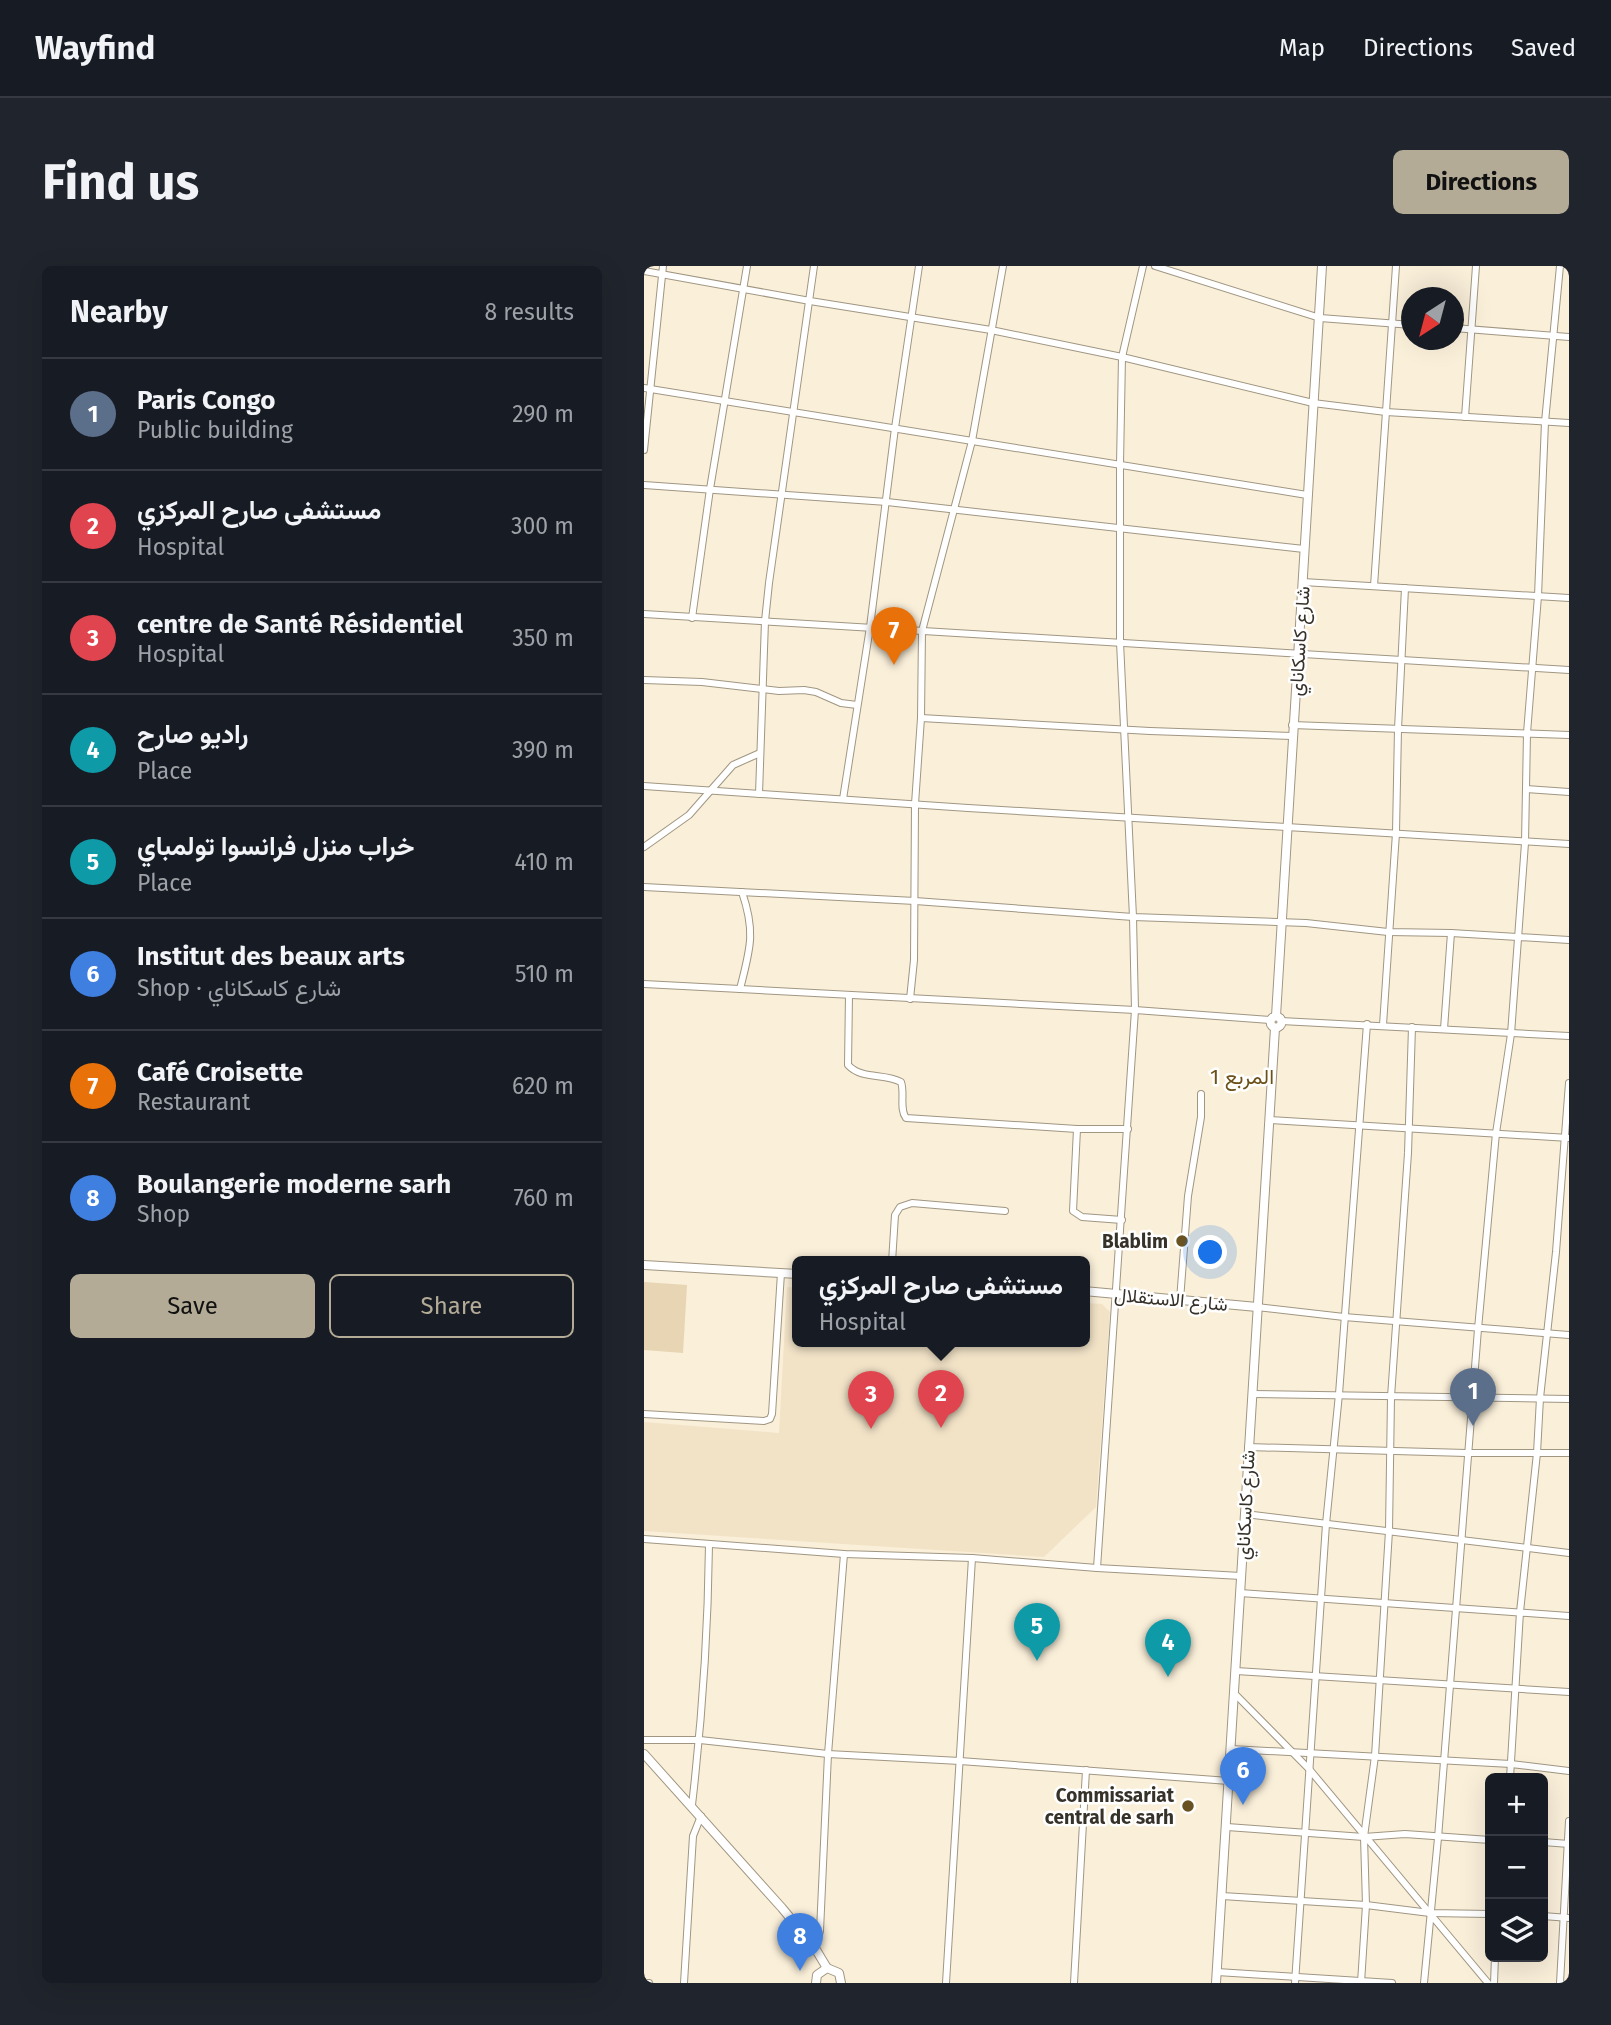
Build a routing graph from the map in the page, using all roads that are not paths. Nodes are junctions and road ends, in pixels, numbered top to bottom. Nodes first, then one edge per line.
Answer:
1 (747, 266) edge
2 (814, 266) edge
3 (919, 266) edge
4 (1003, 266) edge
5 (1143, 266) edge
6 (1155, 266) edge
7 (1322, 266) edge
8 (1396, 266) edge
9 (1476, 266) edge
10 (1560, 266) edge
11 (663, 270) edge
12 (644, 271) edge
13 (744, 288) junction
14 (810, 301) junction
15 (911, 316) junction
16 (1320, 318) junction
17 (1392, 323) junction
18 (1401, 324) edge
19 (1464, 329) edge
20 (991, 330) junction
21 (1472, 330) junction
22 (1555, 336) junction
23 (1569, 337) edge
24 (1122, 358) junction
25 (648, 389) edge
26 (726, 402) junction
27 (1314, 403) junction
28 (1386, 412) junction
29 (794, 413) junction
30 (1465, 417) junction
31 (1545, 422) junction
32 (1569, 423) edge
33 (895, 428) junction
34 (972, 441) junction
35 (644, 450) edge
36 (1120, 464) junction
37 (644, 485) edge
38 (710, 489) junction
39 (780, 494) junction
40 (1307, 495) junction
41 (887, 502) junction
42 (955, 509) junction
43 (1121, 527) junction
44 (1304, 549) junction
45 (1303, 582) junction
46 (1374, 586) junction
47 (1405, 588) junction
48 (1538, 596) junction
49 (1569, 598) edge
50 (644, 614) edge
51 (692, 618) junction
52 (765, 621) junction
53 (870, 627) junction
54 (922, 631) junction
55 (1120, 642) junction
56 (1297, 654) junction
57 (1403, 661) junction
58 (1532, 668) junction
59 (1569, 670) edge
60 (644, 680) edge
61 (762, 689) junction
62 (857, 705) junction
63 (921, 718) junction
64 (1292, 725) junction
65 (1124, 729) junction
66 (1398, 729) junction
67 (1527, 733) junction
68 (1569, 735) edge
69 (1292, 736) junction
70 (760, 753) junction
71 (644, 786) edge
72 (1526, 789) junction
73 (711, 792) junction
74 (1569, 792) edge
75 (759, 794) junction
76 (843, 799) junction
77 (915, 804) junction
78 (1128, 818) junction
79 (1287, 828) junction
80 (1396, 833) junction
81 (1525, 843) junction
82 (1569, 845) edge
83 (644, 847) edge
84 (644, 887) edge
85 (743, 892) junction
86 (915, 901) junction
87 (1133, 917) junction
88 (1280, 923) junction
89 (1388, 932) junction
90 (1451, 933) junction
91 (1518, 938) junction
92 (1569, 940) edge
93 (644, 984) edge
94 (740, 989) junction
95 (849, 995) junction
96 (910, 999) junction
97 (1135, 1010) junction
98 (1276, 1021) junction
99 (1367, 1024) junction
100 (1383, 1025) junction
101 (1412, 1027) junction
102 (1444, 1029) junction
103 (1511, 1034) junction
104 (1569, 1036) edge
105 (1569, 1083) edge
106 (1201, 1094) dead end
107 (1269, 1120) junction
108 (1359, 1126) junction
109 (1408, 1128) junction
110 (1077, 1129) junction
111 (1128, 1129) junction
112 (1496, 1133) junction
113 (1567, 1138) edge
114 (1005, 1211) dead end
115 (1122, 1220) junction
116 (892, 1256) edge
117 (644, 1265) edge
118 (780, 1273) junction
119 (792, 1274) edge
120 (1090, 1292) edge
121 (1117, 1294) junction
122 (1180, 1300) junction
123 (1257, 1307) junction
124 (1344, 1317) junction
125 (1397, 1321) junction
126 (1478, 1329) junction
127 (1546, 1332) junction
128 (1569, 1335) edge
129 (1339, 1394) junction
130 (1252, 1395) junction
131 (1391, 1397) junction
132 (1472, 1398) junction
133 (1540, 1398) junction
134 (1569, 1399) edge
135 (644, 1414) edge
136 (1248, 1447) junction
137 (1334, 1450) junction
138 (1390, 1450) junction
139 (1466, 1453) junction
140 (1537, 1453) junction
141 (1569, 1453) edge
142 (1245, 1514) junction
143 (1326, 1524) junction
144 (1389, 1531) junction
145 (644, 1539) edge
146 (1461, 1539) junction
147 (709, 1545) junction
148 (1526, 1547) junction
149 (1569, 1553) edge
150 (844, 1554) junction
151 (972, 1558) junction
152 (1097, 1568) junction
153 (1241, 1576) junction
154 (1240, 1593) junction
155 (1322, 1599) junction
156 (1385, 1603) junction
157 (1456, 1608) junction
158 (1520, 1612) junction
159 (1569, 1616) edge
160 (1236, 1671) junction
161 (1316, 1675) junction
162 (1379, 1679) junction
163 (1449, 1684) junction
164 (1515, 1688) junction
165 (1569, 1692) edge
166 (1234, 1694) junction
167 (644, 1740) edge
168 (700, 1740) junction
169 (1231, 1749) junction
170 (1291, 1750) junction
171 (1310, 1752) junction
172 (644, 1754) edge
173 (828, 1754) junction
174 (1375, 1756) junction
175 (1444, 1760) junction
176 (960, 1761) junction
177 (1511, 1764) junction
178 (1309, 1769) junction
179 (1086, 1770) junction
180 (1569, 1771) edge
181 (1510, 1773) edge
182 (1229, 1781) junction
183 (692, 1805) junction
184 (701, 1816) junction
185 (1569, 1821) edge
186 (1227, 1827) junction
187 (1306, 1832) junction
188 (1364, 1837) junction
189 (1438, 1838) junction
190 (1485, 1840) edge
191 (1548, 1842) edge
192 (1568, 1844) edge
193 (1222, 1896) junction
194 (1302, 1901) junction
195 (1366, 1905) junction
196 (1430, 1913) junction
197 (1485, 1914) edge
198 (1548, 1916) edge
199 (1566, 1918) edge
200 (815, 1948) junction
201 (1496, 1962) edge
202 (827, 1968) junction
203 (1217, 1972) junction
204 (1295, 1980) edge
205 (1361, 1982) edge
206 (644, 1983) edge
207 (649, 1983) edge
208 (684, 1983) edge
209 (816, 1983) edge
210 (841, 1983) edge
211 (946, 1983) edge
212 (1074, 1983) edge
213 (1216, 1983) edge
214 (1392, 1983) edge
215 (1424, 1983) edge
216 (1488, 1983) edge
217 (1494, 1983) edge
218 (1560, 1983) edge

1 - 13 street
2 - 14 street
3 - 15 street
4 - 20 street
5 - 24 street
6 - 16 street
7 - 16 street, شارع كاسكاناي
8 - 17 street
9 - 21 street
10 - 22 street
11 - 12 street
11 - 13 street
11 - 25 street
13 - 14 street
13 - 26 street
14 - 15 street
14 - 29 street
15 - 20 street
15 - 33 street
16 - 17 street
16 - 27 street, شارع كاسكاناي
17 - 18 street
17 - 28 street
19 - 21 street
20 - 24 street
20 - 34 street
21 - 22 street
21 - 30 street
22 - 23 street
22 - 31 street
24 - 27 street
24 - 36 street
25 - 26 street
25 - 35 street
26 - 29 street
26 - 38 street
27 - 28 street
27 - 40 street, شارع كاسكاناي
28 - 30 street
28 - 46 street
29 - 33 street
29 - 39 street
30 - 31 street
31 - 32 street
31 - 48 street
33 - 34 street
33 - 41 street
34 - 36 street
34 - 42 street
36 - 40 street
36 - 43 street
37 - 38 street
38 - 39 street
38 - 51 street
39 - 41 street
39 - 52 street
40 - 44 street, شارع كاسكاناي
41 - 42 street
41 - 53 street
42 - 43 street
42 - 54 street
43 - 44 street
43 - 55 street
44 - 45 street, شارع كاسكاناي
45 - 46 street
45 - 56 street, شارع كاسكاناي
46 - 47 street
47 - 48 street
47 - 57 street
48 - 49 street
48 - 58 street
50 - 51 street
51 - 52 street
52 - 53 street
52 - 61 street
53 - 54 street
53 - 62 street
54 - 55 street
54 - 63 street
55 - 56 street
55 - 65 street
56 - 57 street
56 - 64 street, شارع كاسكاناي
57 - 58 street
57 - 66 street
58 - 59 street
58 - 67 street
60 - 61 street
61 - 62 street
61 - 70 street
62 - 76 street
63 - 65 street
63 - 77 street
64 - 66 street
64 - 69 street, شارع كاسكاناي
65 - 69 street
65 - 78 street
66 - 67 street
66 - 80 street
67 - 68 street
67 - 72 street
69 - 79 street, شارع كاسكاناي
70 - 73 street
70 - 75 street
71 - 73 street
72 - 74 street
72 - 81 street
73 - 75 street
73 - 83 street
75 - 76 street
76 - 77 street
77 - 78 street
77 - 86 street
78 - 79 street
78 - 87 street
79 - 80 street
79 - 88 street, شارع كاسكاناي
80 - 81 street
80 - 89 street
81 - 82 street
81 - 91 street
84 - 85 street
85 - 86 street
85 - 94 street
86 - 87 street
86 - 96 street
87 - 88 street
87 - 97 street
88 - 89 street
88 - 98 street, شارع كاسكاناي
89 - 90 street
89 - 100 street
90 - 91 street
90 - 102 street
91 - 92 street
91 - 103 street
93 - 94 street
94 - 95 street
95 - 96 street
95 - 110 street
96 - 97 street
97 - 98 street
97 - 111 street
98 - 99 street
98 - 107 street, شارع كاسكاناي
99 - 100 street
99 - 108 street
100 - 101 street
101 - 102 street
101 - 109 street
102 - 103 street
103 - 104 street
103 - 112 street
105 - 113 street
106 - 122 street
107 - 108 street
107 - 123 street, شارع كاسكاناي
108 - 109 street
108 - 124 street
109 - 112 street
109 - 125 street
110 - 111 street
110 - 115 street
111 - 115 street
112 - 113 street
112 - 126 street
113 - 127 street
114 - 116 street
115 - 121 street
117 - 118 street
118 - 119 street
118 - 135 street
120 - 121 street, شارع الاستقلال
121 - 122 street, شارع الاستقلال
121 - 152 street
122 - 123 street, شارع الاستقلال
123 - 124 street
123 - 130 street, شارع كاسكاناي
124 - 125 street
124 - 129 street
125 - 126 street
125 - 131 street
126 - 127 street
126 - 132 street
127 - 128 street
127 - 133 street
129 - 130 street
129 - 131 street
129 - 137 street
130 - 136 street, شارع كاسكاناي
131 - 132 street
131 - 138 street
132 - 133 street
132 - 139 street
133 - 134 street
133 - 140 street
136 - 137 street
136 - 142 street, شارع كاسكاناي
137 - 138 street
137 - 143 street
138 - 139 street
138 - 144 street
139 - 140 street
139 - 146 street
140 - 141 street
140 - 148 street
142 - 143 street
142 - 153 street, شارع كاسكاناي
143 - 144 street
143 - 155 street
144 - 146 street
144 - 156 street
145 - 147 street
146 - 148 street
146 - 157 street
147 - 150 street
147 - 168 street
148 - 149 street
148 - 158 street
150 - 151 street
150 - 173 street
151 - 152 street
151 - 176 street
152 - 153 street
153 - 154 street, شارع كاسكاناي
154 - 155 street
154 - 160 street, شارع كاسكاناي
155 - 156 street
155 - 161 street
156 - 157 street
156 - 162 street
157 - 158 street
157 - 163 street
158 - 159 street
158 - 164 street
160 - 161 street
160 - 166 street, شارع كاسكاناي
161 - 162 street
161 - 171 street
162 - 163 street
162 - 174 street
163 - 164 street
163 - 175 street
164 - 165 street
164 - 177 street
166 - 169 street, شارع كاسكاناي
166 - 170 street
167 - 168 street
168 - 173 street
168 - 183 street
169 - 170 street
169 - 182 street, شارع كاسكاناي
170 - 171 street
170 - 178 street
171 - 174 street
171 - 178 street
172 - 183 street
173 - 176 street
173 - 200 street
174 - 175 street
174 - 188 street
175 - 177 street
175 - 189 street
176 - 179 street
176 - 211 street
177 - 180 street
177 - 181 street
178 - 187 street
178 - 188 street
179 - 182 street
179 - 212 street
182 - 186 street, شارع كاسكاناي
183 - 184 street
184 - 200 street
184 - 208 street
185 - 192 street
186 - 187 street
186 - 193 street, شارع كاسكاناي
187 - 188 street
187 - 194 street
188 - 189 street
188 - 195 street
188 - 196 street
189 - 190 street
189 - 196 street
191 - 192 street
192 - 199 street
193 - 194 street
193 - 203 street, شارع كاسكاناي
194 - 195 street
194 - 204 street
195 - 196 street
195 - 205 street
196 - 197 street
196 - 215 street
196 - 216 street
198 - 199 street
199 - 218 street
200 - 202 street
201 - 217 street
202 - 209 street
202 - 210 street
203 - 204 street
203 - 213 street, شارع كاسكاناي
204 - 205 street
205 - 214 street
206 - 207 street

